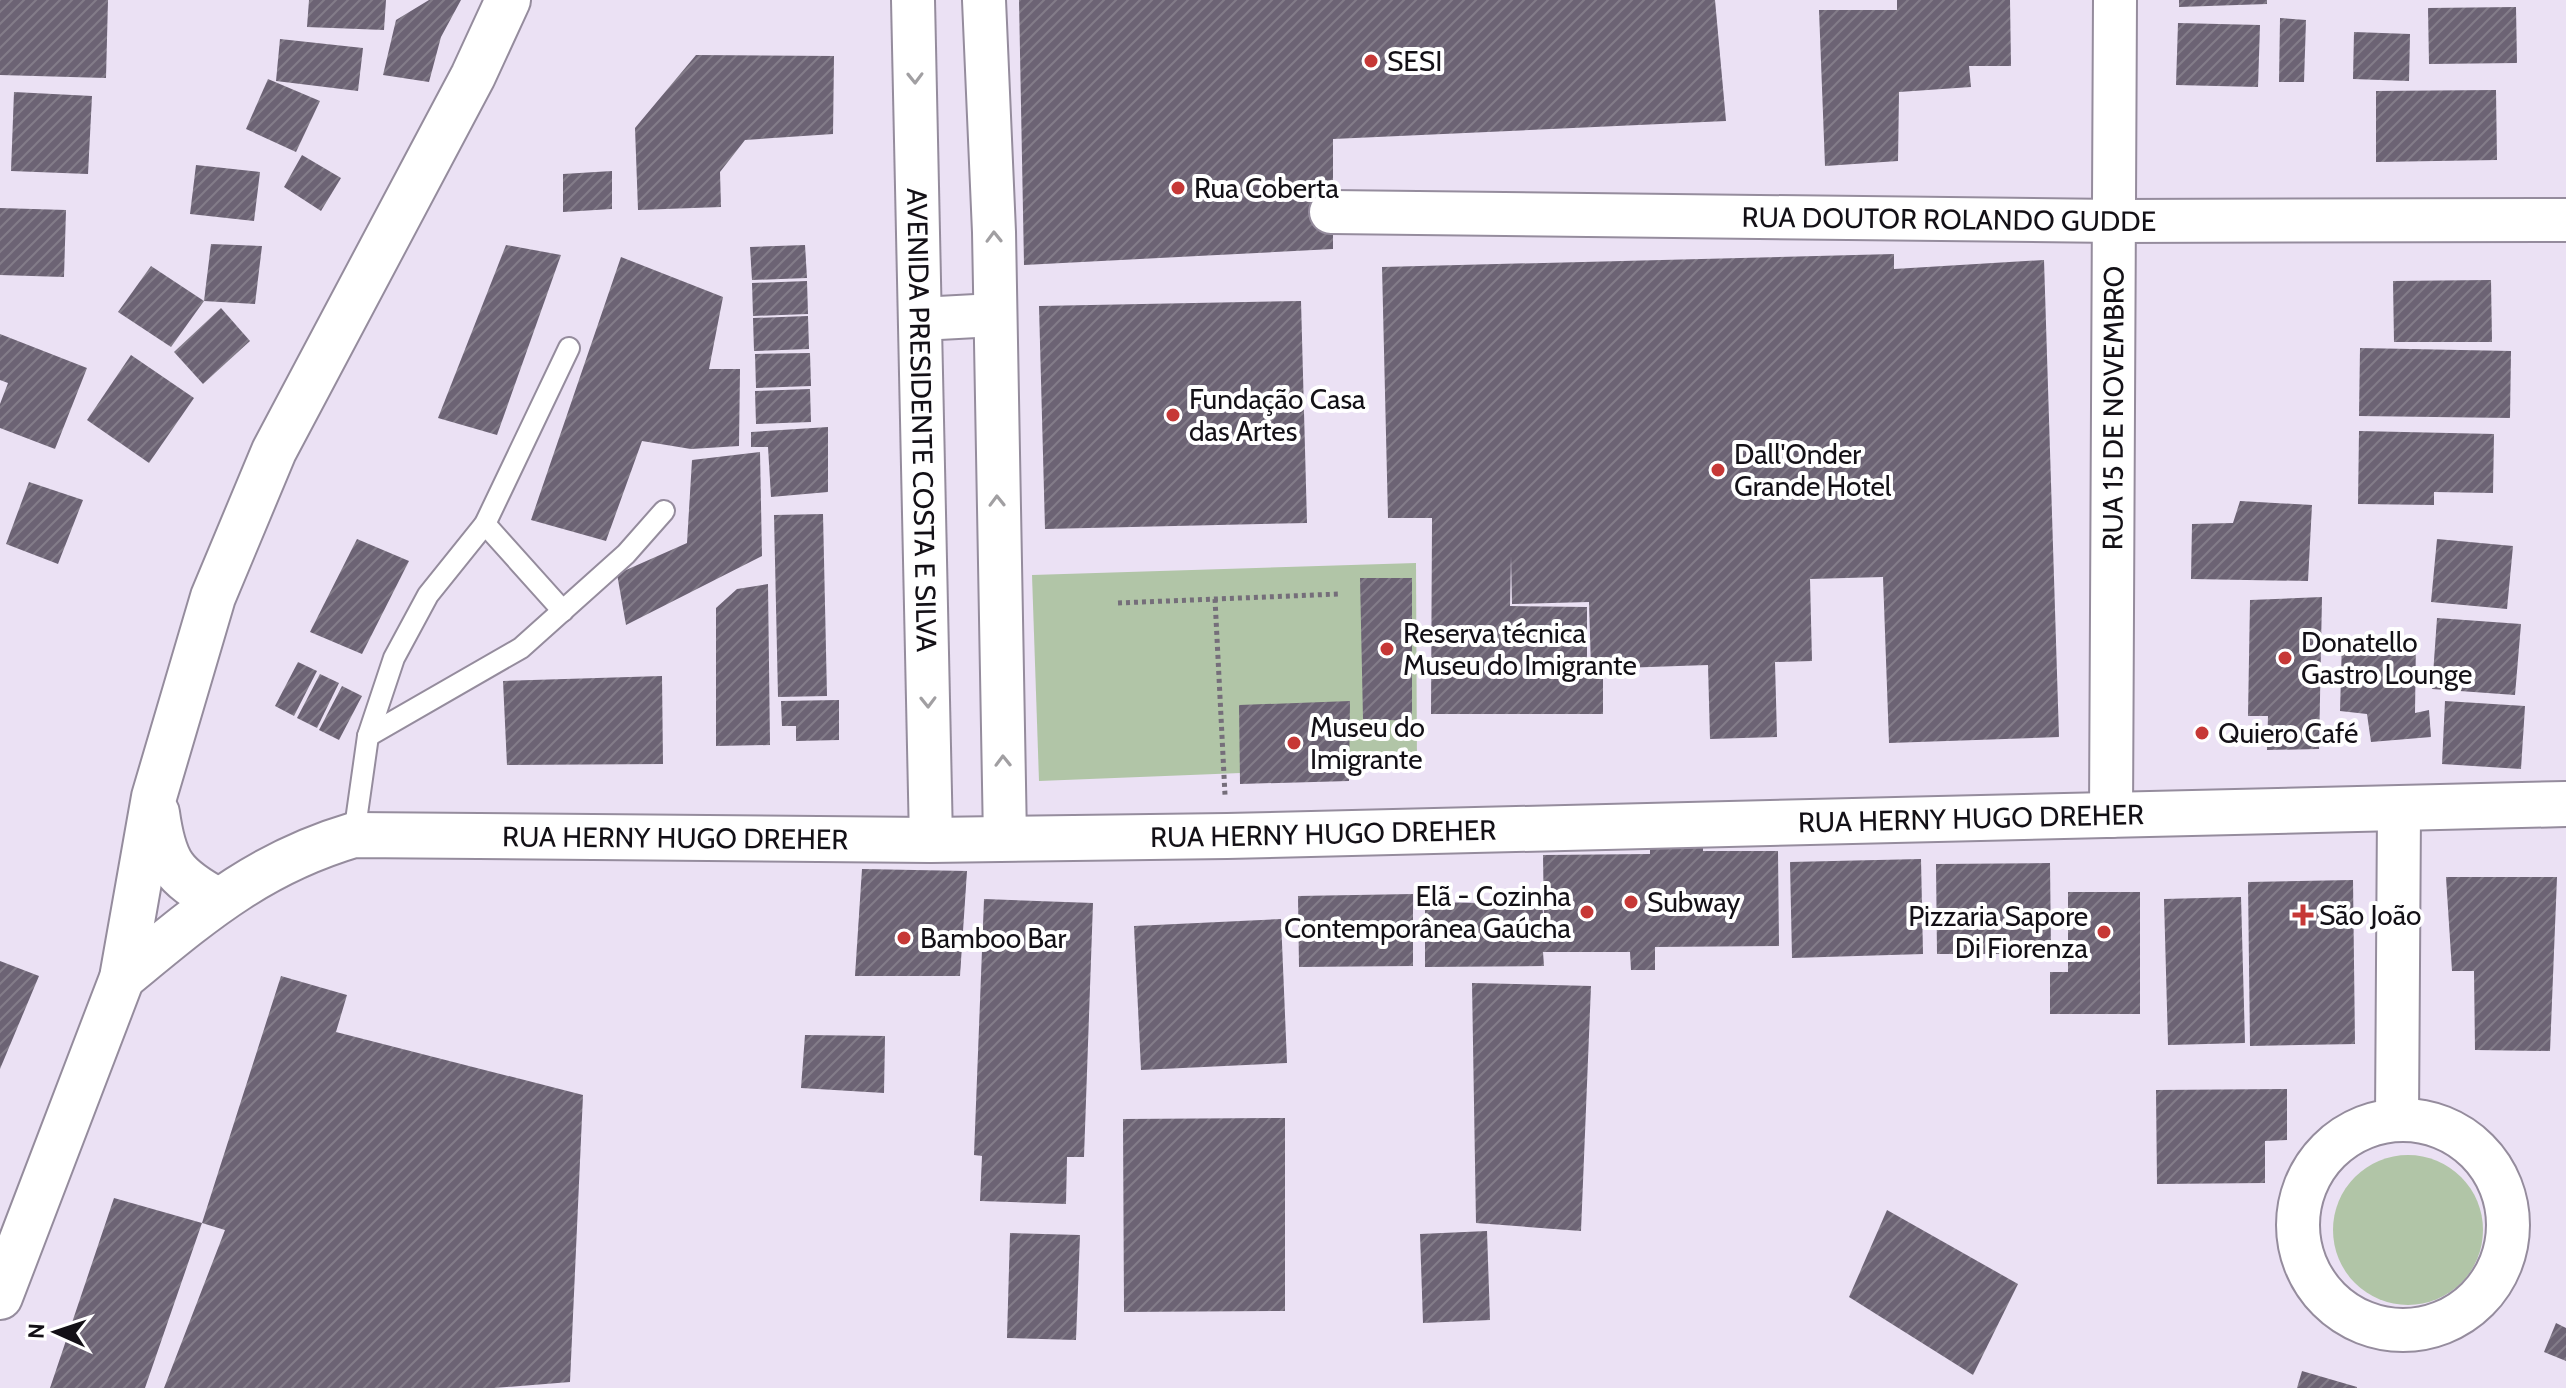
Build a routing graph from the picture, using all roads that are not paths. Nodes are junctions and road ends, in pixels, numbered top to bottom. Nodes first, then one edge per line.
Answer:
1 (508, 0) edge
2 (913, 0) edge
3 (984, 0) edge
4 (2115, 0) edge
5 (1331, 212) dead end
6 (2566, 220) edge
7 (2116, 221) junction
8 (995, 315) junction
9 (920, 319) junction
10 (569, 348) dead end
11 (664, 511) dead end
12 (485, 524) junction
13 (563, 611) junction
14 (368, 736) junction
15 (154, 797) junction
16 (2566, 804) edge
17 (2399, 811) junction
18 (2111, 816) junction
19 (354, 835) junction
20 (1005, 839) junction
21 (931, 840) junction
22 (217, 900) junction
23 (122, 978) junction
24 (2397, 1119) junction
25 (0, 1297) edge

1 - 15 main road
2 -> 9 street, AVENIDA PRESIDENTE COSTA E SILVA
8 -> 3 street
4 - 7 street, RUA 15 DE NOVEMBRO
5 - 7 street, RUA DOUTOR ROLANDO GUDDE
6 - 7 street, RUA DOUTOR ROLANDO GUDDE
7 - 18 street, RUA 15 DE NOVEMBRO
8 - 9 street
20 -> 8 street
9 -> 21 street, AVENIDA PRESIDENTE COSTA E SILVA
10 - 12 lane
11 - 13 lane
12 - 13 lane
12 - 14 lane
13 - 14 lane
14 - 19 lane
15 - 22 main road
15 - 23 main road
16 - 17 main road, RUA HERNY HUGO DREHER
17 - 18 main road, RUA HERNY HUGO DREHER
17 - 24 street
18 - 20 main road, RUA HERNY HUGO DREHER
19 - 21 main road, RUA HERNY HUGO DREHER
19 - 22 main road, RUA HERNY HUGO DREHER
20 - 21 main road, RUA HERNY HUGO DREHER
22 - 23 main road, RUA HERNY HUGO DREHER
23 - 25 main road
24 - 24 street

